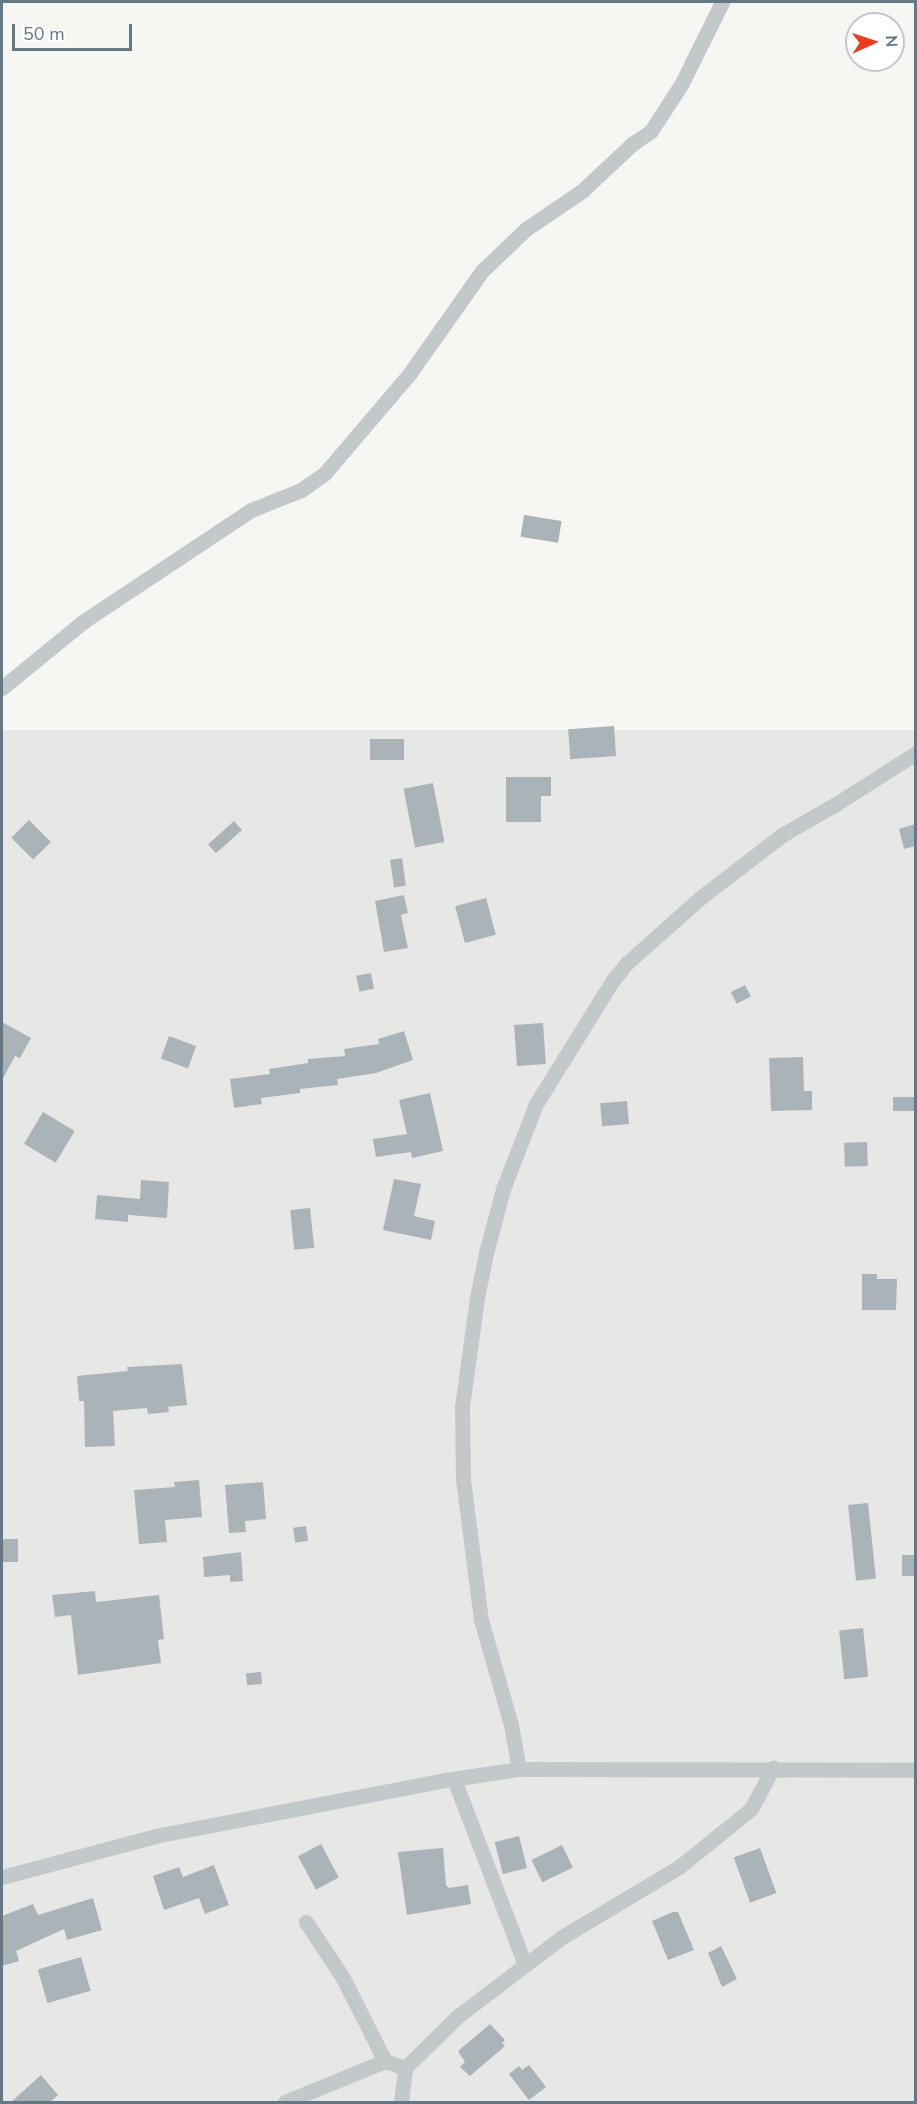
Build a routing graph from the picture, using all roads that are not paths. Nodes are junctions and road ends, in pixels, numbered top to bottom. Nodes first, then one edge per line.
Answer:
1 (722, 2) edge
2 (2, 688) edge
3 (915, 753) edge
4 (774, 1768) junction
5 (519, 1769) junction
6 (915, 1770) edge
7 (454, 1779) junction
8 (2, 1877) edge
9 (306, 1922) dead end
10 (525, 1965) junction
11 (385, 2061) junction
12 (405, 2068) junction
13 (285, 2103) edge
14 (401, 2103) edge

1 - 2 street
3 - 5 street
4 - 5 street
4 - 6 street
4 - 10 street
5 - 7 street
7 - 8 street
7 - 10 street
9 - 11 street
10 - 12 street
11 - 12 street
11 - 13 street
12 - 14 street

